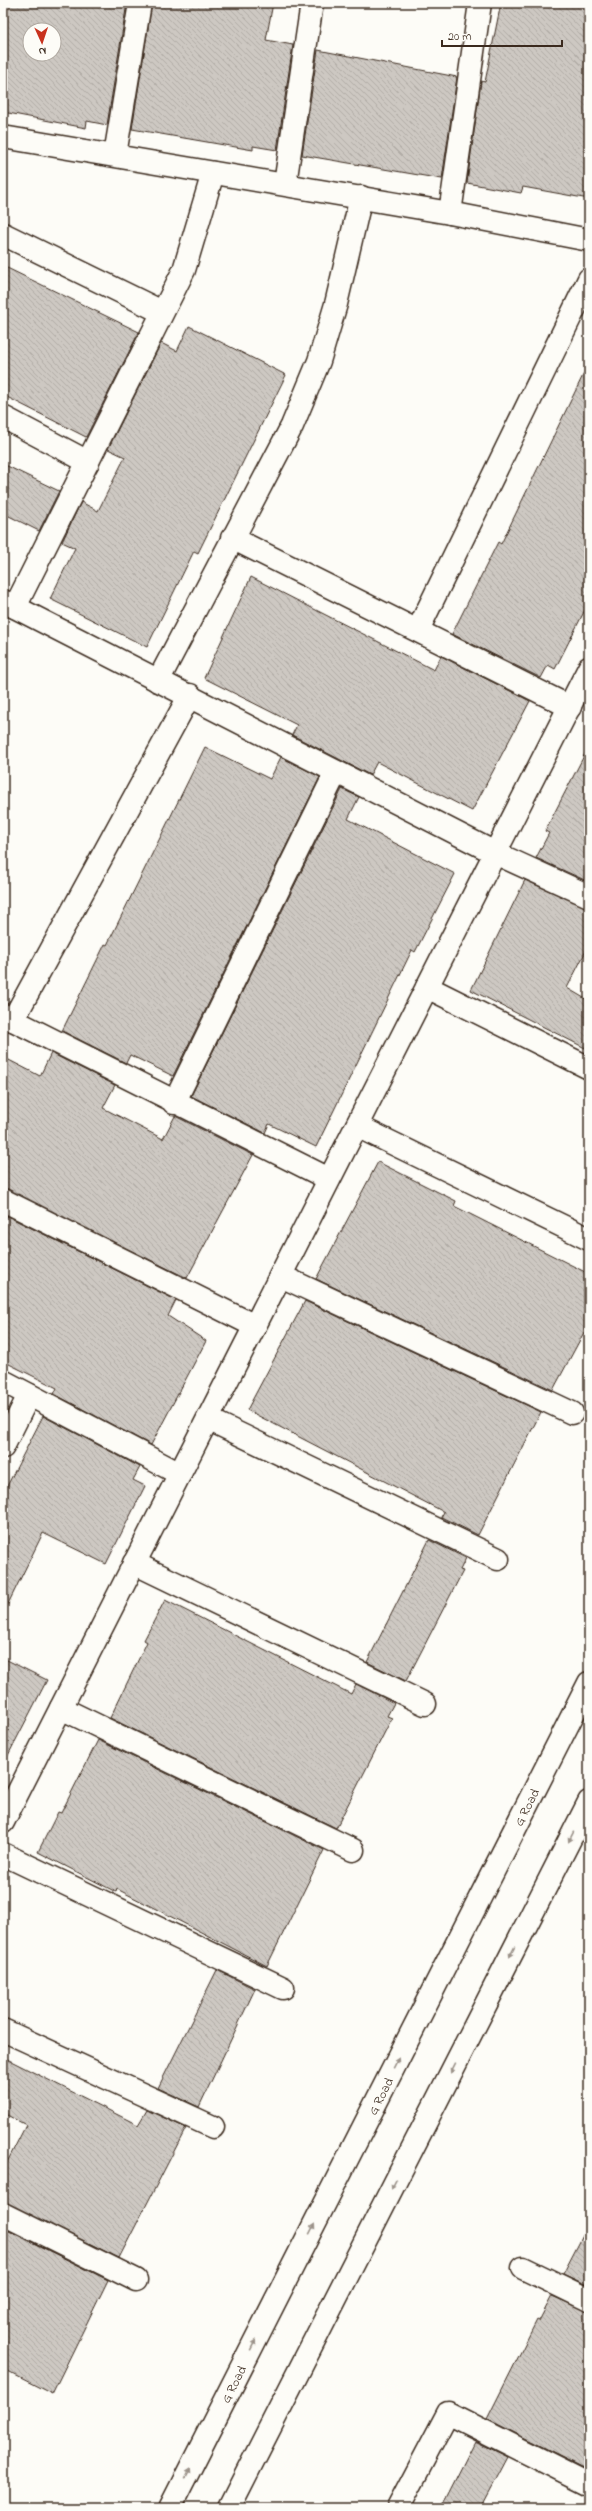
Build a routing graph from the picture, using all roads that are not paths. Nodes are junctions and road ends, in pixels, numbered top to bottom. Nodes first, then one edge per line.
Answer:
1 (140, 3) edge
2 (312, 3) edge
3 (480, 3) edge
4 (3, 137) edge
5 (115, 155) junction
6 (213, 173) junction
7 (285, 184) junction
8 (360, 197) junction
9 (450, 212) junction
10 (3, 234) edge
11 (589, 240) edge
12 (589, 279) edge
13 (162, 312) junction
14 (3, 417) edge
15 (88, 462) junction
16 (232, 538) junction
17 (9, 604) edge
18 (418, 630) junction
19 (589, 668) edge
20 (158, 681) junction
21 (190, 695) junction
22 (579, 696) edge
23 (336, 772) junction
24 (495, 853) junction
25 (589, 896) edge
26 (427, 987) junction
27 (8, 1018) edge
28 (589, 1068) edge
29 (174, 1103) junction
30 (357, 1126) junction
31 (329, 1179) junction
32 (3, 1200) edge
33 (589, 1239) edge
34 (281, 1276) junction
35 (255, 1326) junction
36 (3, 1381) edge
37 (29, 1395) junction
38 (572, 1413) dead end
39 (208, 1419) junction
40 (3, 1447) edge
41 (180, 1474) junction
42 (498, 1559) dead end
43 (134, 1563) junction
44 (589, 1683) edge
45 (425, 1704) dead end
46 (61, 1708) junction
47 (10, 1792) edge
48 (589, 1802) edge
49 (3, 1822) edge
50 (353, 1850) dead end
51 (3, 1854) edge
52 (283, 1988) dead end
53 (3, 2030) edge
54 (213, 2127) dead end
55 (3, 2214) edge
56 (523, 2268) dead end
57 (136, 2280) dead end
58 (589, 2300) edge
59 (589, 2484) edge
60 (170, 2508) edge
61 (229, 2508) edge
62 (398, 2508) edge

1 - 5 street
2 - 7 street
3 - 9 street
4 - 5 street
5 - 6 street
6 - 7 street
6 - 13 street
7 - 8 street
8 - 9 street
8 - 16 street
9 - 11 street
10 - 13 street
12 - 18 street
13 - 15 street
14 - 15 street
15 - 17 street
16 - 18 street
16 - 20 street
17 - 20 street
18 - 22 street
19 - 22 street
20 - 21 street
21 - 23 street
21 - 27 street
22 - 24 street
23 - 24 street
23 - 29 street
24 - 25 street
24 - 26 street
26 - 28 street
26 - 30 street
27 - 29 street
29 - 31 street
30 - 31 street
30 - 33 street
31 - 34 street
32 - 35 street
34 - 35 street
34 - 38 street
35 - 39 street
36 - 37 street
37 - 40 street
37 - 41 street
39 - 41 street
39 - 42 street
41 - 43 street
43 - 45 street
43 - 46 street
60 -> 44 street, G Road
46 - 47 street
46 - 50 street
47 - 49 street
48 -> 61 street
51 - 52 street
53 - 54 street
55 - 57 street
56 - 58 street
59 - 62 street

